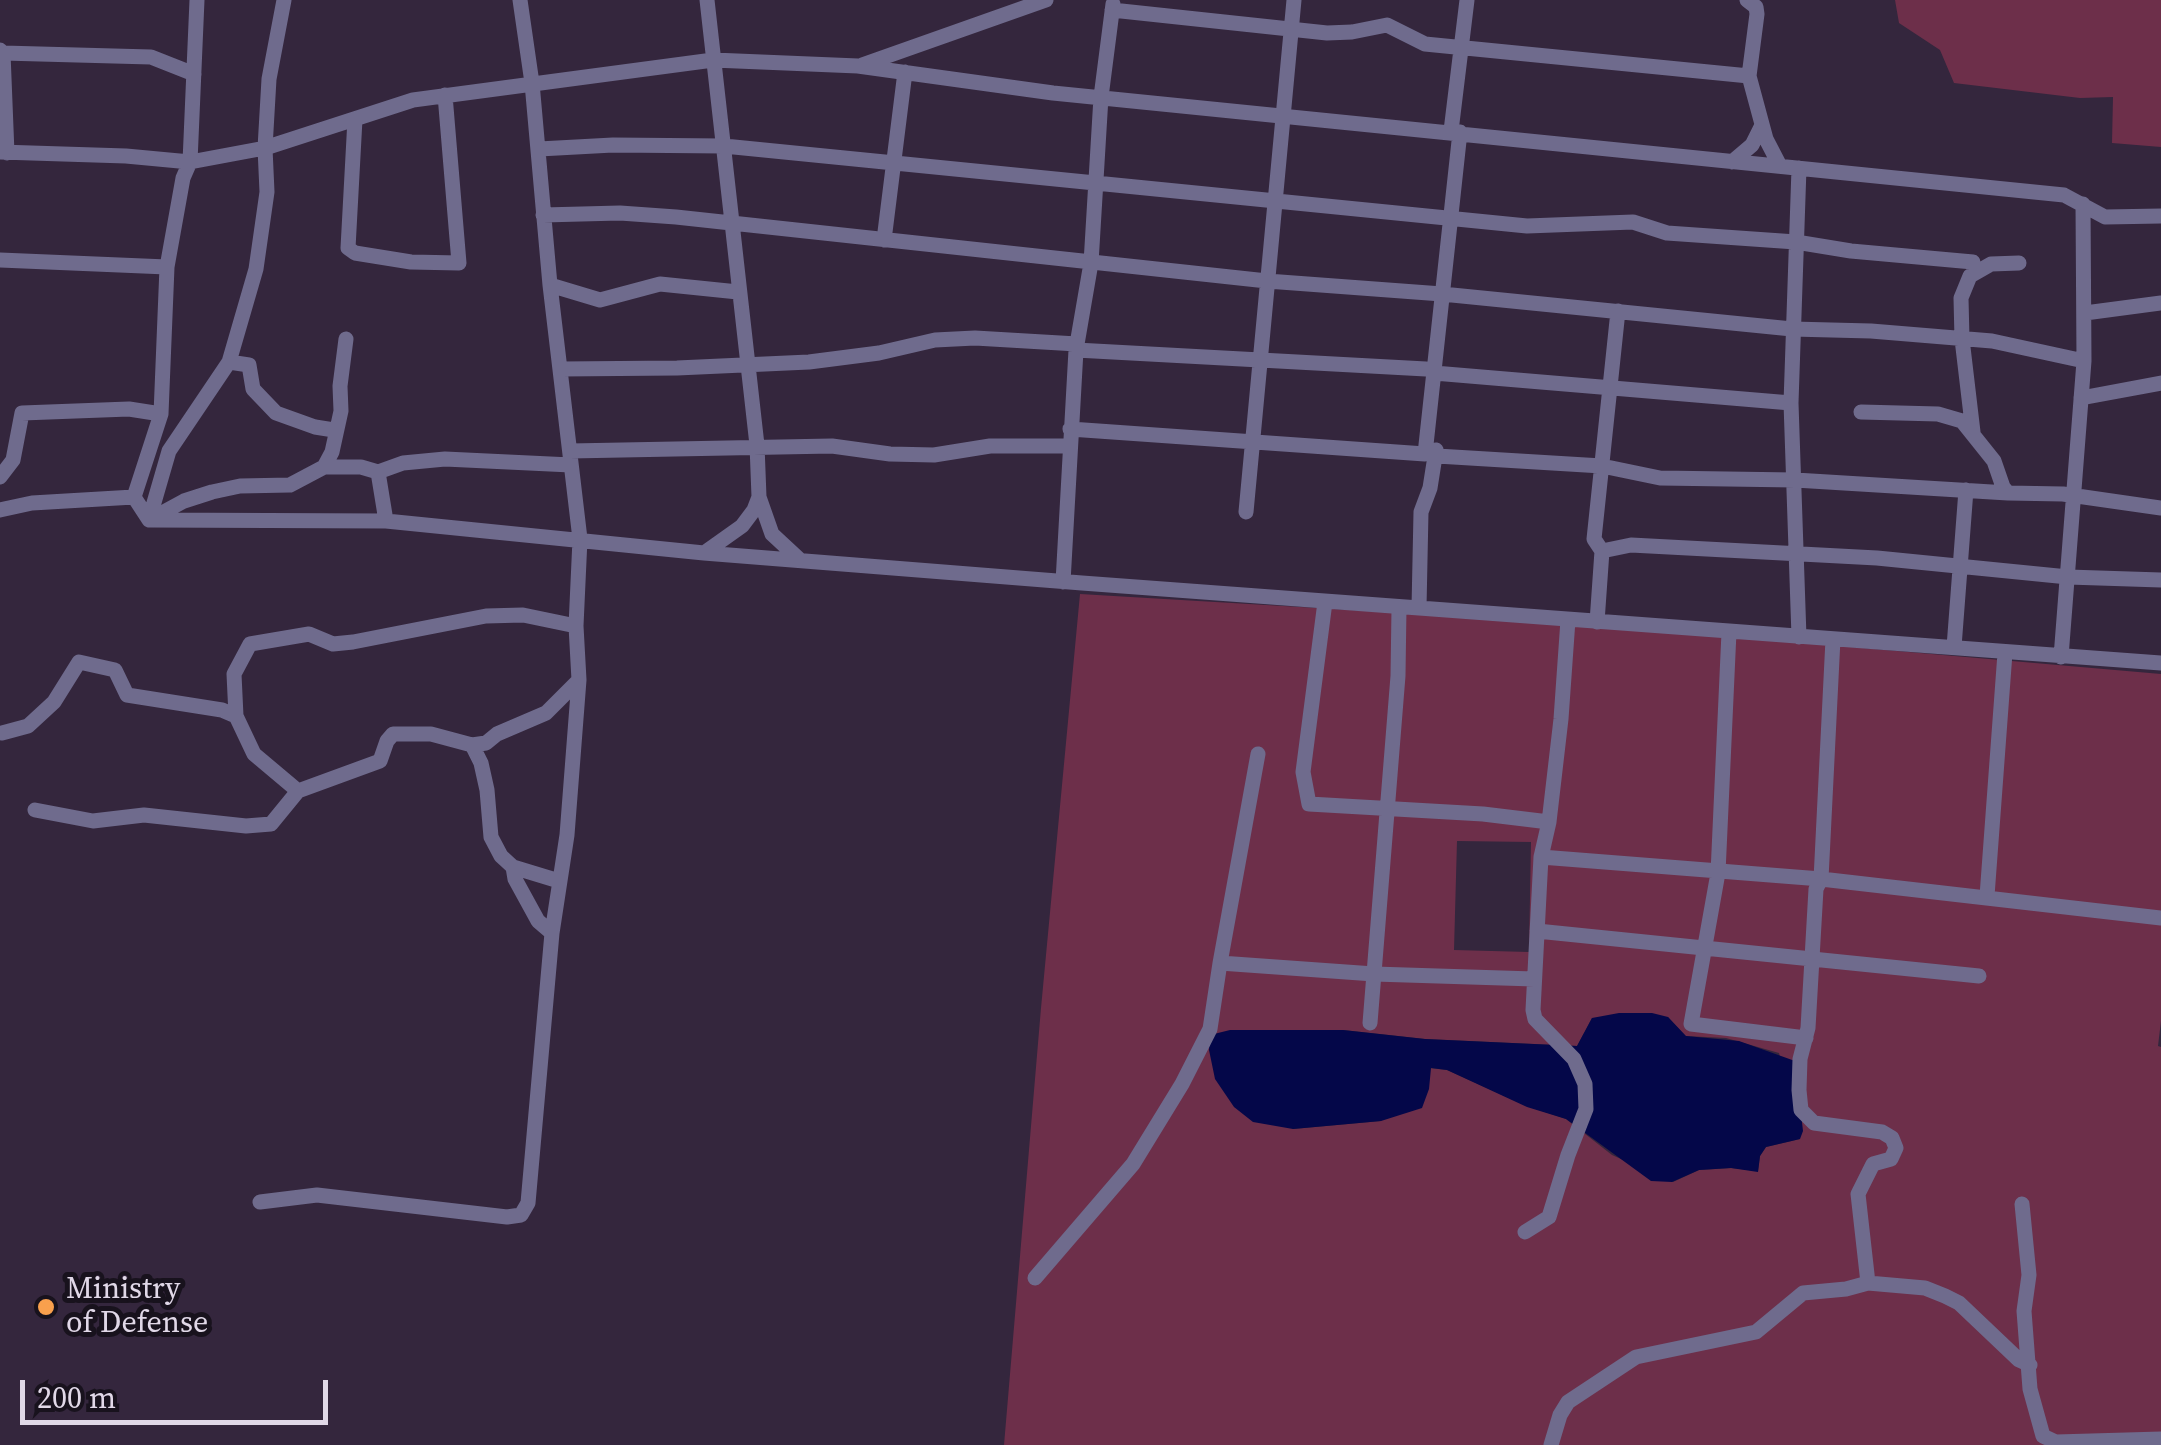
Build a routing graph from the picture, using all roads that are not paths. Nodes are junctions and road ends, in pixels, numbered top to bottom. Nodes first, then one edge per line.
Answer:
1 (198, 0) edge
2 (284, 0) edge
3 (520, 0) edge
4 (707, 0) edge
5 (1046, 0) edge
6 (1294, 0) edge
7 (1466, 0) edge
8 (1747, 0) edge
9 (1112, 5) edge
10 (1291, 29) junction
11 (1460, 45) junction
12 (1, 52) edge
13 (713, 60) junction
14 (858, 66) junction
15 (905, 72) junction
16 (194, 74) junction
17 (1749, 76) junction
18 (532, 83) junction
19 (445, 95) junction
20 (1101, 98) junction
21 (1283, 116) junction
22 (355, 120) junction
23 (1762, 125) junction
24 (1455, 132) junction
25 (724, 146) junction
26 (265, 148) junction
27 (539, 149) junction
28 (4, 152) edge
29 (892, 161) junction
30 (190, 162) junction
31 (1732, 162) junction
32 (1780, 166) junction
33 (1799, 168) junction
34 (1095, 183) junction
35 (1275, 200) junction
36 (2082, 204) junction
37 (543, 215) junction
38 (1452, 216) junction
39 (2161, 216) edge
40 (732, 223) junction
41 (884, 240) junction
42 (1796, 242) junction
43 (0, 260) edge
44 (1091, 262) junction
45 (1973, 262) dead end
46 (2019, 263) dead end
47 (167, 267) junction
48 (1267, 281) junction
49 (550, 284) junction
50 (738, 292) junction
51 (1442, 294) junction
52 (2161, 303) edge
53 (1618, 311) junction
54 (2085, 312) junction
55 (1792, 330) junction
56 (346, 339) dead end
57 (1962, 339) junction
58 (1077, 347) junction
59 (2084, 361) junction
60 (229, 362) junction
61 (1258, 362) junction
62 (748, 366) junction
63 (561, 369) junction
64 (1430, 371) junction
65 (2161, 383) edge
66 (1610, 390) junction
67 (2081, 398) junction
68 (1791, 403) junction
69 (1861, 412) dead end
70 (162, 414) junction
71 (334, 430) junction
72 (1973, 433) junction
73 (1070, 438) junction
74 (1250, 442) junction
75 (757, 446) junction
76 (1437, 456) junction
77 (570, 458) junction
78 (1602, 466) junction
79 (324, 467) junction
80 (378, 472) junction
81 (0, 477) edge
82 (1795, 480) junction
83 (1966, 490) junction
84 (2008, 493) junction
85 (134, 496) junction
86 (759, 497) junction
87 (2074, 498) junction
88 (2161, 508) edge
89 (0, 510) edge
90 (1246, 512) dead end
91 (149, 520) junction
92 (386, 521) junction
93 (580, 540) junction
94 (1602, 551) junction
95 (704, 552) junction
96 (1796, 554) junction
97 (800, 560) junction
98 (1960, 566) junction
99 (2068, 577) junction
100 (2161, 580) edge
101 (1063, 582) junction
102 (1325, 602) junction
103 (1399, 608) junction
104 (1419, 608) junction
105 (1568, 620) junction
106 (1597, 622) junction
107 (576, 626) junction
108 (1730, 632) junction
109 (1799, 637) junction
110 (1833, 640) junction
111 (1954, 648) junction
112 (2005, 653) junction
113 (2061, 658) junction
114 (2161, 663) edge
115 (578, 680) junction
116 (236, 716) junction
117 (2, 733) edge
118 (472, 745) junction
119 (1258, 754) dead end
120 (298, 790) junction
121 (1385, 808) junction
122 (35, 810) dead end
123 (1549, 822) junction
124 (1541, 856) junction
125 (513, 867) junction
126 (1718, 872) junction
127 (1822, 879) junction
128 (559, 881) junction
129 (1987, 896) junction
130 (2161, 918) edge
131 (1537, 932) junction
132 (552, 934) junction
133 (1705, 949) junction
134 (1810, 958) junction
135 (1220, 963) junction
136 (1374, 974) junction
137 (1979, 976) dead end
138 (1534, 980) junction
139 (1370, 1023) dead end
140 (1806, 1038) junction
141 (260, 1202) dead end
142 (2022, 1204) dead end
143 (1525, 1232) dead end
144 (1034, 1278) dead end
145 (1868, 1283) junction
146 (2030, 1365) junction
147 (2161, 1439) edge
148 (2059, 1443) edge
149 (1551, 1445) edge

1 - 16 street
2 - 26 street
3 - 18 street
4 - 13 street
5 - 14 street
6 - 10 street
7 - 11 street
8 - 17 street
9 - 10 street
9 - 20 street
10 - 11 street
10 - 21 street
11 - 17 street
11 - 24 street
12 - 16 street
12 - 28 street
13 - 14 street
13 - 18 street
13 - 25 street
14 - 15 street
15 - 20 street
15 - 29 street
16 - 30 street
17 - 23 street
18 - 19 street
18 - 27 street
19 - 22 street
19 - 22 street
20 - 21 street
20 - 34 street
21 - 24 street
21 - 35 street
22 - 26 street
23 - 31 street
23 - 32 street
24 - 31 street
24 - 38 street
25 - 27 street
25 - 29 street
25 - 40 street
26 - 30 street
26 - 60 street
27 - 37 street
28 - 30 street
29 - 34 street
29 - 41 street
30 - 47 street
31 - 32 street
32 - 33 street
33 - 36 street
33 - 42 street
34 - 35 street
34 - 44 street
35 - 38 street
35 - 48 street
36 - 39 street
36 - 54 street
37 - 40 street
37 - 49 street
38 - 42 street
38 - 51 street
40 - 41 street
40 - 50 street
41 - 44 street
42 - 45 street
42 - 55 street
43 - 47 street
44 - 48 street
44 - 58 street
46 - 57 street
47 - 70 street
48 - 51 street
48 - 61 street
49 - 50 street
49 - 63 street
50 - 62 street
51 - 53 street
51 - 64 street
51 - 74 street
52 - 54 street
53 - 55 street
53 - 66 street
54 - 59 street
55 - 57 street
55 - 68 street
56 - 71 street
57 - 59 street
57 - 72 street
58 - 61 street
58 - 62 street
58 - 73 street
59 - 67 street
60 - 71 street
60 - 91 street
61 - 64 street
61 - 74 street
62 - 63 street
62 - 75 street
63 - 77 street
64 - 66 street
64 - 76 street
65 - 67 street
66 - 68 street
66 - 78 street
67 - 87 street
68 - 82 street
69 - 72 street
70 - 81 street
70 - 85 street
71 - 79 street
72 - 84 street
73 - 74 street
73 - 75 street
73 - 101 street
74 - 90 street
75 - 77 street
75 - 86 street
76 - 78 street
76 - 104 street
77 - 80 street
77 - 93 street
78 - 82 street
78 - 94 street
79 - 80 street
79 - 91 street
80 - 92 street
82 - 83 street
82 - 96 street
83 - 84 street
83 - 98 street
84 - 87 street
85 - 89 street
85 - 91 street
86 - 95 street
86 - 97 street
87 - 88 street
87 - 99 street
91 - 92 street
92 - 93 street
93 - 95 street
93 - 107 street
94 - 96 street
94 - 106 street
95 - 97 street
96 - 98 street
96 - 109 street
97 - 101 street
98 - 99 street
98 - 111 street
99 - 100 street
99 - 113 street
101 - 102 street
102 - 103 street
102 - 121 street
103 - 104 street
103 - 121 street
104 - 105 street
105 - 106 street
105 - 123 street
106 - 108 street
107 - 115 street
107 - 116 street
108 - 109 street
108 - 126 street
109 - 110 street
110 - 111 street
110 - 127 street
111 - 112 street
112 - 113 street
112 - 129 street
113 - 114 street
115 - 118 street
115 - 128 street
116 - 117 street
116 - 120 street
118 - 120 street
118 - 125 street
119 - 135 street
120 - 122 street
121 - 123 street
121 - 136 street
123 - 124 street
124 - 126 street
124 - 131 street
125 - 128 street
125 - 132 street
126 - 127 street
126 - 133 street
127 - 129 street
127 - 134 street
128 - 132 street
129 - 130 street
131 - 133 street
131 - 138 street
132 - 141 street
133 - 134 street
133 - 140 street
134 - 137 street
134 - 140 street
135 - 136 street
135 - 144 street
136 - 138 street
136 - 139 street
138 - 143 street
140 - 145 street
142 - 146 street
145 - 146 street
145 - 149 street
146 - 148 street
147 - 148 street

